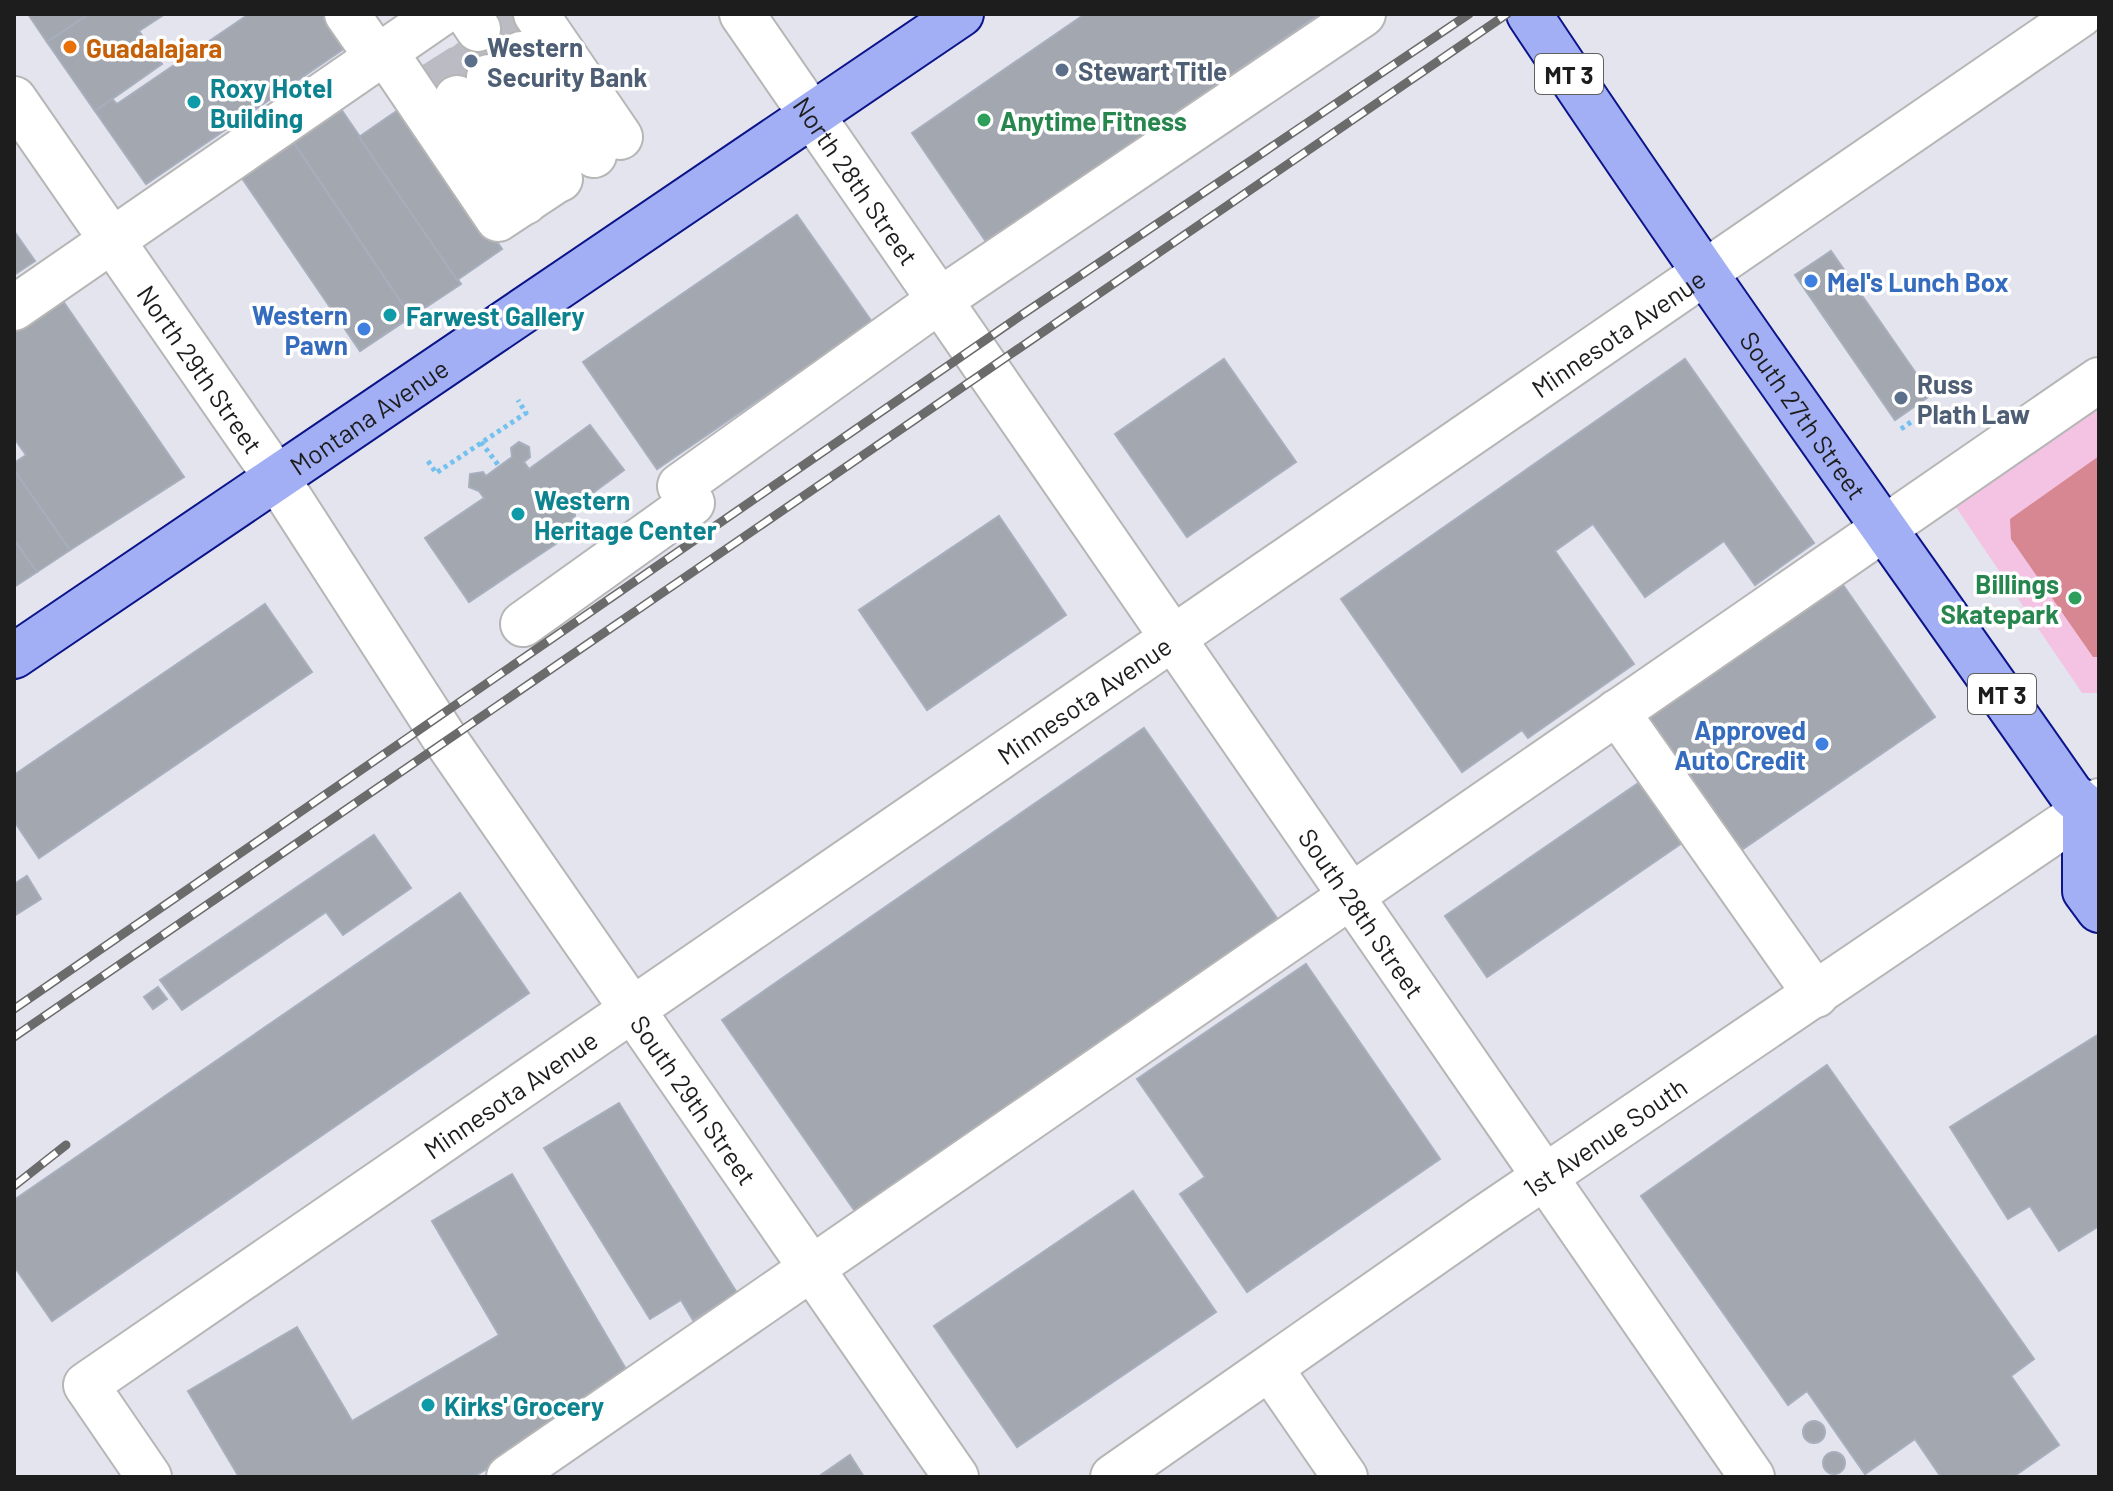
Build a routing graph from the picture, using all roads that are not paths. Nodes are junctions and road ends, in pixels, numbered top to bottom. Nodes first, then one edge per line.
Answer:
1 (347, 14) edge
2 (742, 14) edge
3 (961, 14) edge
4 (1363, 14) edge
5 (1529, 14) edge
6 (2081, 14) edge
7 (458, 46) edge
8 (14, 99) edge
9 (811, 118) junction
10 (566, 174) junction
11 (112, 240) junction
12 (1704, 273) junction
13 (940, 300) junction
14 (14, 308) edge
15 (974, 347) joint
16 (2099, 380) edge
17 (276, 477) junction
18 (1886, 528) junction
19 (523, 624) dead end
20 (1173, 638) junction
21 (14, 656) edge
22 (1617, 712) junction
23 (434, 721) joint
24 (2094, 810) edge
25 (1352, 896) junction
26 (2099, 910) edge
27 (1816, 995) junction
28 (633, 1008) junction
29 (1545, 1177) junction
30 (812, 1269) junction
31 (1270, 1368) junction
32 (532, 1470) edge
33 (149, 1477) edge
34 (956, 1477) edge
35 (1113, 1477) edge
36 (1345, 1477) edge
37 (1752, 1477) edge

1 - 7 street
2 - 9 street, North 28th Street
3 - 9 main road, Montana Avenue
4 - 13 street
5 - 12 main road, South 27th Street / MT 3
6 - 12 street, Minnesota Avenue
7 - 10 street
7 - 10 street
7 - 10 street
7 - 11 street
8 - 11 street, North 29th Street
9 - 13 street, North 28th Street
9 - 17 main road, Montana Avenue
11 - 14 street
11 - 17 street, North 29th Street
12 - 18 main road, South 27th Street / MT 3
12 - 20 street, Minnesota Avenue
13 - 15 street, North 28th Street
13 - 19 street
15 - 20 street, South 28th Street
16 - 18 street
17 - 21 main road, Montana Avenue
17 - 23 street, North 29th Street
18 - 22 street
18 - 24 main road, South 27th Street / MT 3
20 - 25 street, South 28th Street
20 - 28 street, Minnesota Avenue
22 - 25 street
22 - 27 street
23 - 28 street, South 29th Street
24 - 26 main road
24 - 27 street, 1st Avenue South
25 - 29 street, South 28th Street
25 - 30 street
27 - 29 street, 1st Avenue South
28 - 30 street, South 29th Street
28 - 33 street, Minnesota Avenue
29 - 31 street, 1st Avenue South
29 - 37 street, South 28th Street
30 - 32 street
30 - 34 street, South 29th Street
31 - 35 street, 1st Avenue South
31 - 36 street

